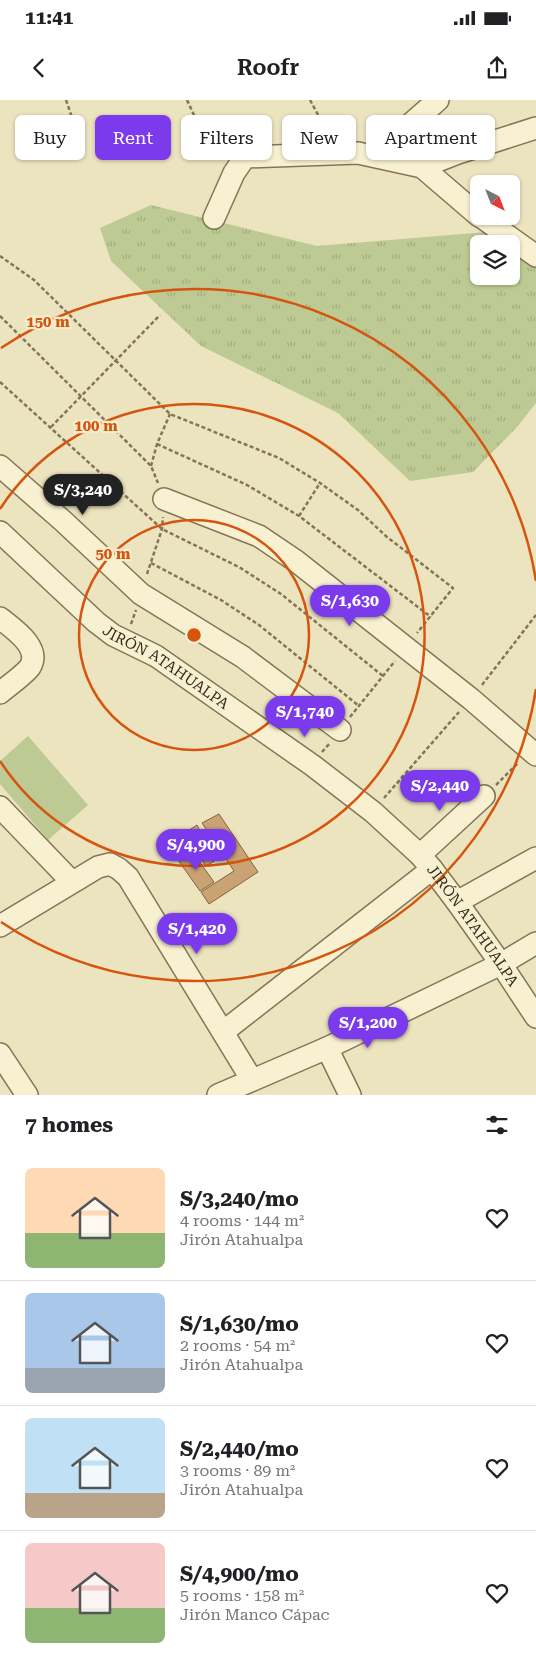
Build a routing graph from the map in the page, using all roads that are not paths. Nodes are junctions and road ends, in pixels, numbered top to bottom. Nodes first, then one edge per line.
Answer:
1 (438, 100) edge
2 (421, 115) edge
3 (536, 128) edge
4 (366, 154) edge
5 (391, 160) edge
6 (422, 167) junction
7 (470, 208) edge
8 (214, 218) dead end
9 (492, 225) edge
10 (536, 256) edge
11 (0, 466) edge
12 (164, 499) road end
13 (0, 532) edge
14 (0, 618) edge
15 (0, 693) edge
16 (340, 730) road end
17 (534, 753) edge
18 (484, 796) road end
19 (0, 807) edge
20 (536, 858) edge
21 (426, 862) junction
22 (72, 882) junction
23 (457, 902) junction
24 (0, 926) edge
25 (536, 944) edge
26 (501, 964) junction
27 (536, 1017) edge
28 (223, 1032) junction
29 (327, 1048) junction
30 (0, 1054) edge
31 (252, 1080) junction
32 (27, 1095) edge
33 (218, 1095) edge
34 (350, 1095) edge

1 - 2 street
3 - 6 street
4 - 8 street
5 - 6 street
6 - 7 street
9 - 10 street
11 - 16 street
12 - 17 street
13 - 21 street, JIRÓN ATAHUALPA
14 - 15 street
18 - 21 street
19 - 22 street
20 - 23 street
21 - 23 street, JIRÓN ATAHUALPA
21 - 28 street
22 - 24 street
22 - 28 street
23 - 26 street, JIRÓN ATAHUALPA
25 - 26 street
26 - 27 street, JIRÓN ATAHUALPA
26 - 29 street
28 - 31 street
29 - 31 street
29 - 34 street
30 - 32 street
31 - 33 street

